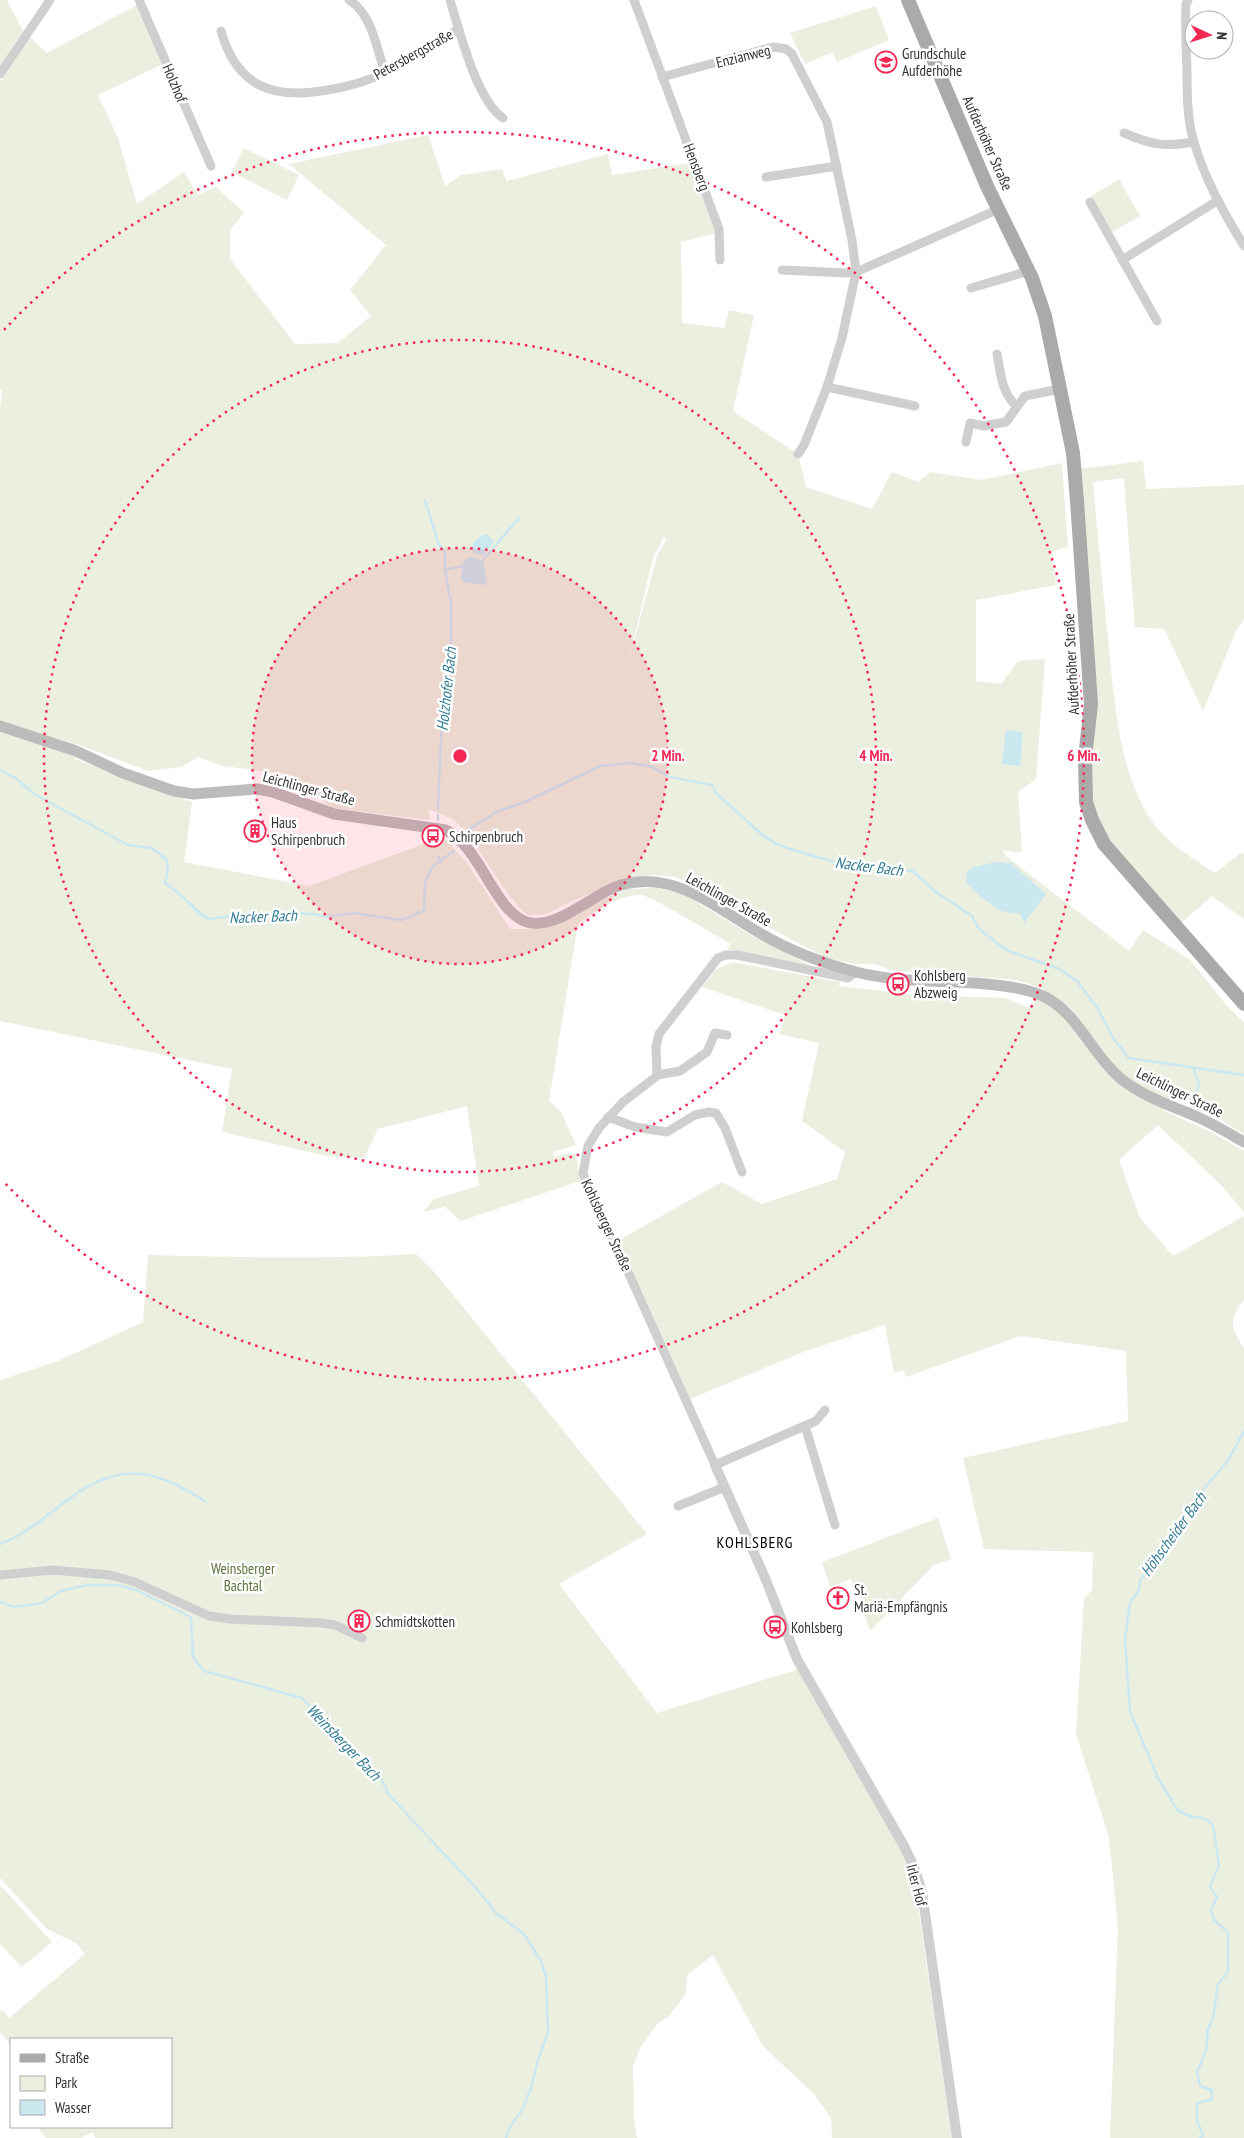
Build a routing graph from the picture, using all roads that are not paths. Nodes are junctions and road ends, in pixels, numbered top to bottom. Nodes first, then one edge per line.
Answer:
1 (50, 0) edge
2 (139, 0) edge
3 (349, 0) edge
4 (450, 0) edge
5 (634, 0) edge
6 (908, 0) edge
7 (1188, 0) edge
8 (459, 29) junction
9 (221, 31) dead end
10 (385, 72) junction
11 (0, 74) edge
12 (662, 77) junction
13 (503, 118) dead end
14 (1124, 133) dead end
15 (1194, 142) junction
16 (211, 166) dead end
17 (837, 166) junction
18 (766, 177) dead end
19 (1218, 201) junction
20 (1090, 202) dead end
21 (999, 209) junction
22 (1244, 246) edge
23 (720, 260) dead end
24 (1122, 260) junction
25 (782, 270) dead end
26 (1029, 271) junction
27 (856, 272) junction
28 (971, 288) dead end
29 (1157, 321) dead end
30 (997, 354) dead end
31 (827, 387) junction
32 (1060, 389) junction
33 (915, 406) dead end
34 (1016, 406) junction
35 (966, 442) dead end
36 (798, 454) dead end
37 (0, 726) edge
38 (856, 972) junction
39 (1244, 1004) edge
40 (727, 1034) dead end
41 (657, 1075) junction
42 (608, 1117) junction
43 (1244, 1142) edge
44 (742, 1172) dead end
45 (826, 1410) dead end
46 (805, 1426) junction
47 (715, 1465) junction
48 (725, 1487) junction
49 (678, 1506) dead end
50 (835, 1525) dead end
51 (0, 1576) edge
52 (362, 1638) dead end
53 (797, 1659) joint
54 (957, 2138) edge

1 - 11 street
2 - 16 street, Holzhof
3 - 10 street
4 - 8 street
5 - 12 street, Hensberg
6 - 21 main road, Aufderhöher Straße
7 - 15 street
8 - 10 street, Petersbergstraße
8 - 13 street
9 - 10 street, Petersbergstraße
12 - 17 street, Enzianweg
12 - 23 street, Hensberg
14 - 15 street
15 - 19 street
17 - 18 street
17 - 27 street, Enzianweg
19 - 22 street
19 - 24 street
20 - 24 street
21 - 26 main road, Aufderhöher Straße
21 - 27 street
24 - 29 street
25 - 27 street
26 - 28 street
26 - 32 main road, Aufderhöher Straße
27 - 31 street, Enzianweg
30 - 34 street
31 - 33 street
31 - 36 street, Enzianweg
32 - 34 street
32 - 39 main road, Aufderhöher Straße
34 - 35 street
37 - 38 main road, Leichlinger Straße
38 - 41 street
38 - 43 main road, Leichlinger Straße
40 - 41 street
41 - 42 street, Kohlsberger Straße
42 - 44 street
42 - 47 street, Kohlsberger Straße
45 - 46 street
46 - 47 street
46 - 50 street
47 - 48 street, Kohlsberger Straße
48 - 49 street
48 - 53 street, Kohlsberger Straße
51 - 52 street
53 - 54 street, Irler Hof

